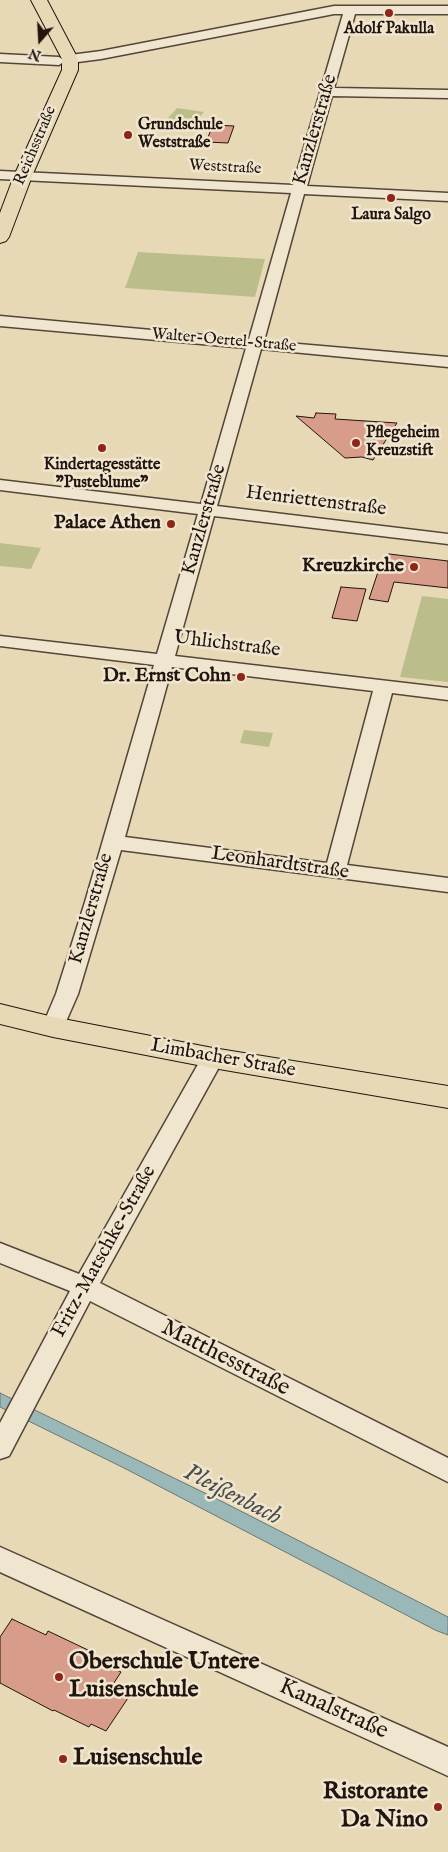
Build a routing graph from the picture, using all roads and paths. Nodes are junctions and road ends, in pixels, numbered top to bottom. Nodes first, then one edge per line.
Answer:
1 (39, 0) edge
2 (315, 2) dead end
3 (350, 10) junction
4 (448, 10) edge
5 (64, 56) junction
6 (0, 58) edge
7 (326, 92) junction
8 (448, 94) edge
9 (0, 176) edge
10 (23, 176) junction
11 (299, 190) junction
12 (448, 197) edge
13 (0, 237) edge
14 (0, 320) edge
15 (255, 344) junction
16 (448, 362) edge
17 (0, 485) edge
18 (208, 510) junction
19 (448, 539) edge
20 (0, 641) edge
21 (165, 660) junction
22 (384, 686) junction
23 (448, 694) edge
24 (112, 842) junction
25 (335, 872) junction
26 (448, 885) edge
27 (0, 1014) edge
28 (53, 1027) junction
29 (213, 1058) junction
30 (448, 1096) edge
31 (0, 1252) edge
32 (85, 1287) junction
33 (0, 1448) edge
34 (448, 1471) edge
35 (0, 1559) edge
36 (448, 1762) edge

1 - 5 main road, Reichsstraße
2 - 3 street
3 - 4 street
3 - 5 street
3 - 7 street, Kanzlerstraße
5 - 6 street
5 - 10 main road, Reichsstraße
7 - 8 street
7 - 11 street, Kanzlerstraße
9 - 10 street, Weststraße
10 - 11 street, Weststraße
10 - 13 main road, Reichsstraße
11 - 12 street, Weststraße
11 - 15 street, Kanzlerstraße
14 - 15 street, Walter-Oertel-Straße
15 - 16 street, Walter-Oertel-Straße
15 - 18 street, Kanzlerstraße
17 - 18 street, Henriettenstraße
18 - 19 street, Henriettenstraße
18 - 21 street, Kanzlerstraße
20 - 21 street, Uhlichstraße
21 - 22 street, Uhlichstraße
21 - 24 street, Kanzlerstraße
22 - 23 street, Uhlichstraße
22 - 25 street
24 - 25 street, Leonhardtstraße
24 - 28 street, Kanzlerstraße
25 - 26 street, Leonhardtstraße
27 - 28 main road, Limbacher Straße
28 - 29 main road, Limbacher Straße
29 - 30 main road, Limbacher Straße
29 - 32 street, Fritz-Matschke-Straße
31 - 32 street, Matthesstraße
32 - 33 street, Fritz-Matschke-Straße
32 - 34 street, Matthesstraße
35 - 36 street, Kanalstraße

